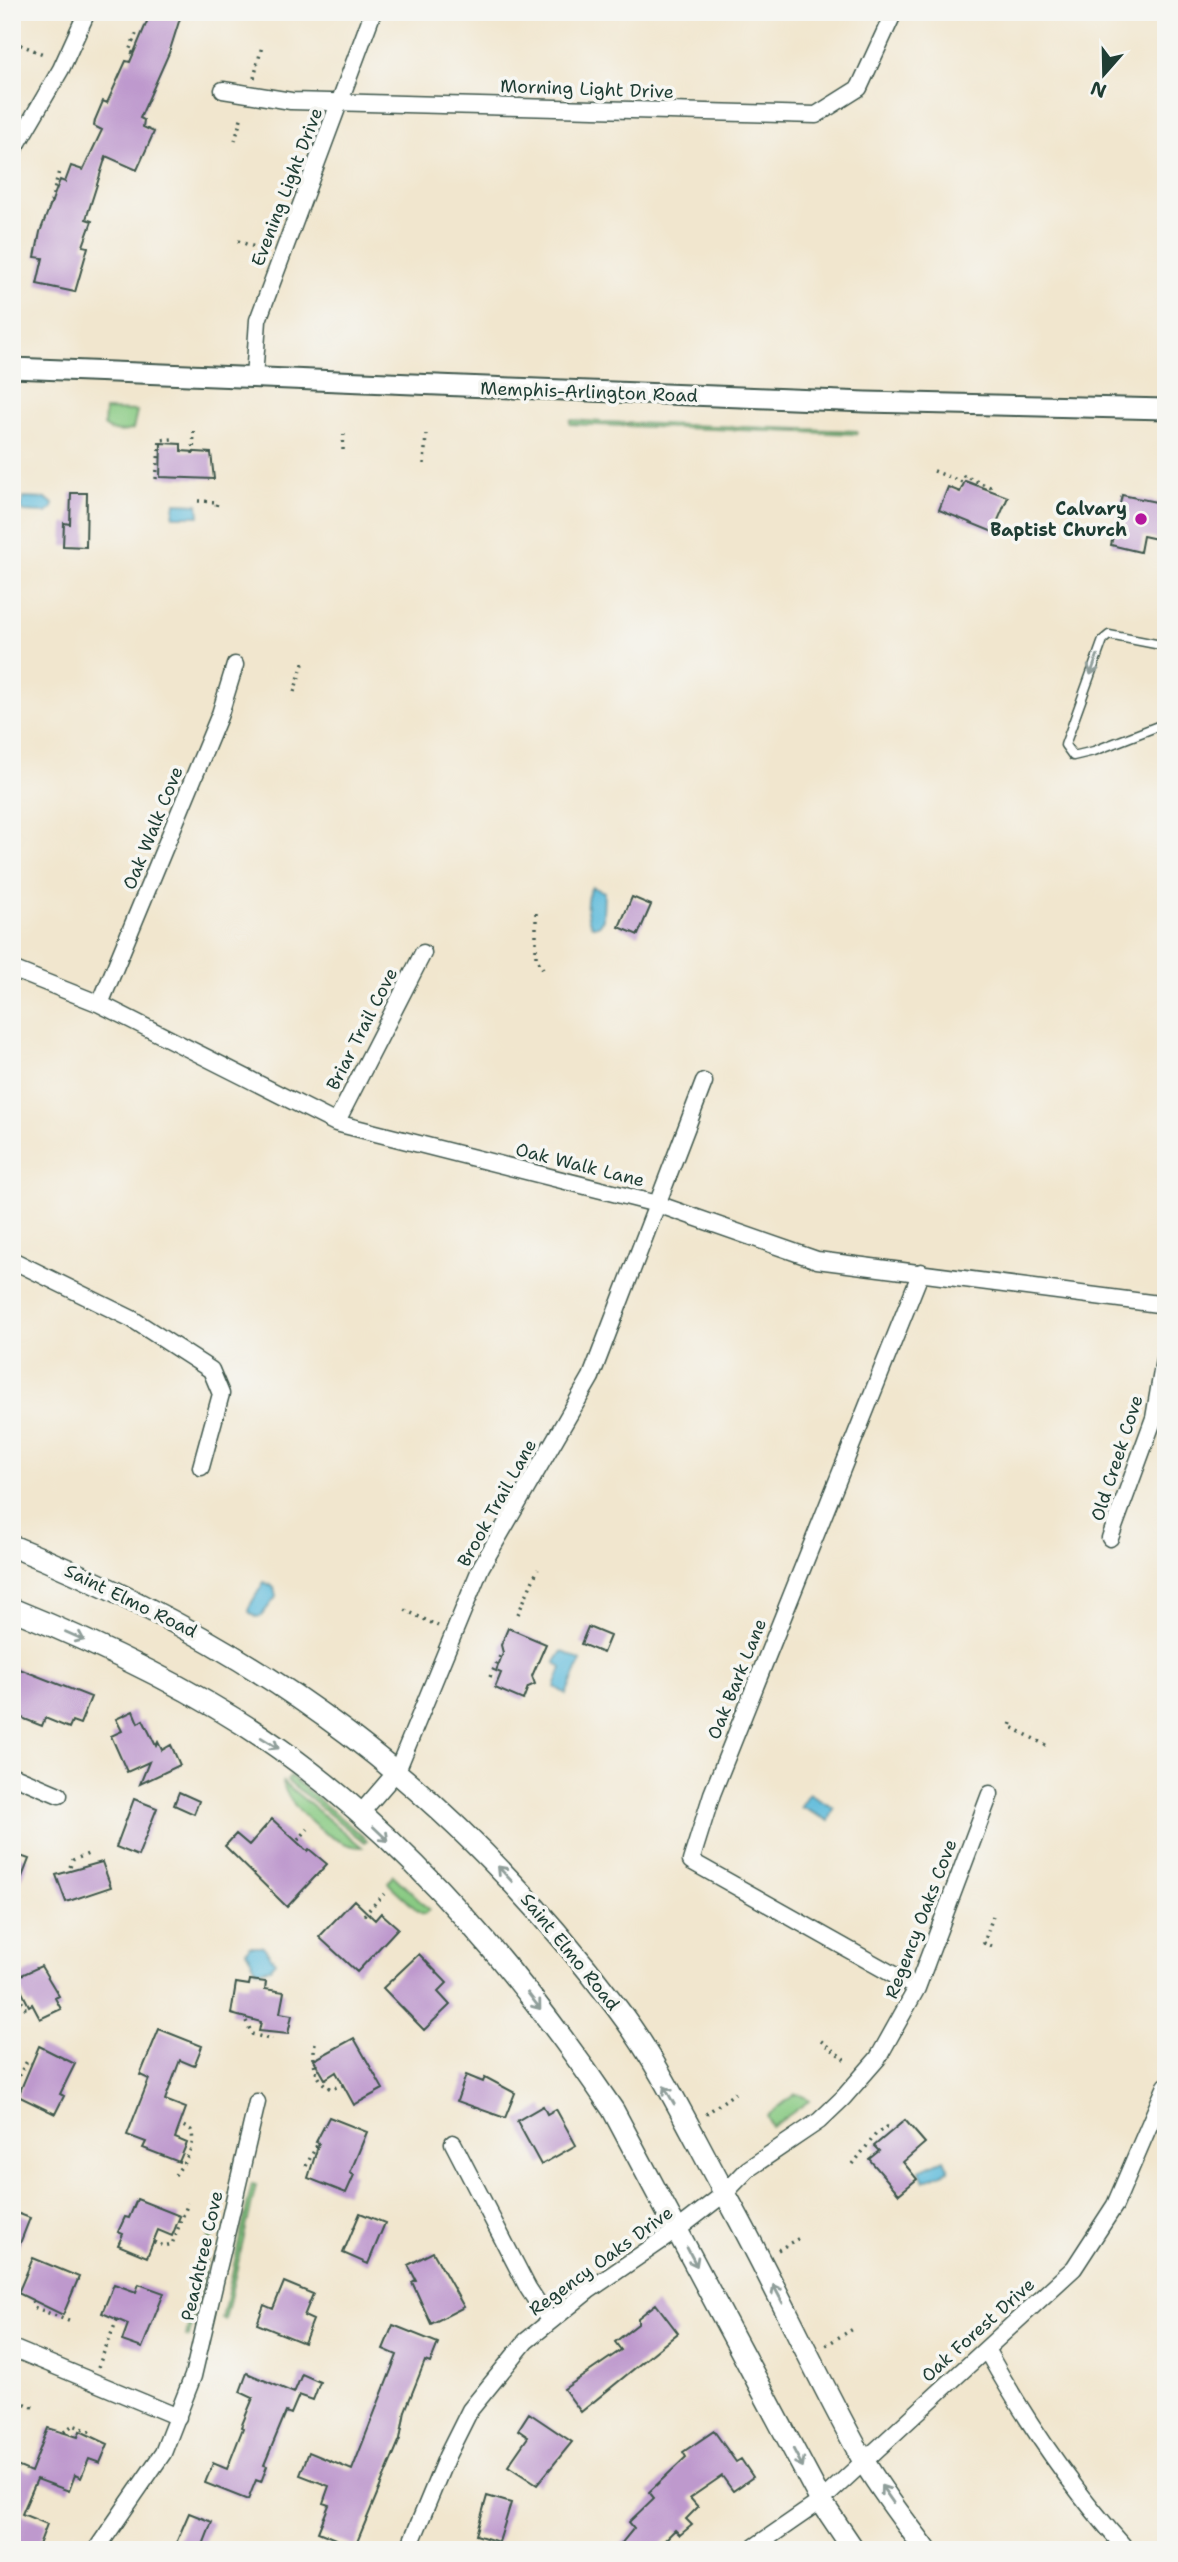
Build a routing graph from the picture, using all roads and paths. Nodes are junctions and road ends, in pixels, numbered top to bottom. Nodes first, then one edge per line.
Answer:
1 (87, 12) edge
2 (373, 12) edge
3 (894, 12) edge
4 (136, 34) dead end
5 (14, 42) edge
6 (262, 46) dead end
7 (133, 53) dead end
8 (44, 54) dead end
9 (254, 78) dead end
10 (223, 90) dead end
11 (340, 102) junction
12 (242, 116) dead end
13 (235, 141) dead end
14 (12, 153) edge
15 (59, 171) dead end
16 (51, 202) dead end
17 (238, 241) dead end
18 (263, 250) dead end
19 (12, 368) edge
20 (254, 379) junction
21 (1166, 409) edge
22 (194, 430) dead end
23 (344, 430) dead end
24 (426, 434) dead end
25 (172, 439) dead end
26 (343, 450) dead end
27 (193, 454) dead end
28 (425, 464) dead end
29 (934, 471) dead end
30 (156, 479) dead end
31 (989, 489) dead end
32 (198, 501) dead end
33 (216, 507) dead end
34 (1166, 646) edge
35 (234, 664) dead end
36 (306, 665) dead end
37 (294, 692) dead end
38 (1166, 723) edge
39 (536, 913) dead end
40 (423, 953) dead end
41 (12, 969) edge
42 (545, 972) dead end
43 (100, 1004) junction
44 (704, 1082) dead end
45 (336, 1124) junction
46 (657, 1204) junction
47 (12, 1260) edge
48 (921, 1272) junction
49 (1166, 1305) edge
50 (1166, 1348) edge
51 (201, 1467) dead end
52 (1110, 1538) dead end
53 (12, 1546) edge
54 (538, 1569) dead end
55 (12, 1609) edge
56 (405, 1610) dead end
57 (518, 1614) dead end
58 (441, 1628) dead end
59 (500, 1656) dead end
60 (490, 1677) dead end
61 (1011, 1723) dead end
62 (1049, 1747) dead end
63 (397, 1771) junction
64 (12, 1775) edge
65 (990, 1794) dead end
66 (60, 1795) dead end
67 (360, 1814) junction
68 (307, 1829) dead end
69 (298, 1840) dead end
70 (88, 1854) dead end
71 (70, 1867) dead end
72 (384, 1894) dead end
73 (364, 1915) dead end
74 (993, 1916) dead end
75 (992, 1946) dead end
76 (917, 1987) junction
77 (15, 1989) dead end
78 (31, 2008) dead end
79 (246, 2021) dead end
80 (272, 2040) dead end
81 (821, 2041) dead end
82 (316, 2043) dead end
83 (848, 2062) dead end
84 (31, 2063) dead end
85 (15, 2082) dead end
86 (343, 2085) dead end
87 (1166, 2085) edge
88 (735, 2092) dead end
89 (257, 2102) dead end
90 (700, 2118) dead end
91 (181, 2125) dead end
92 (891, 2128) dead end
93 (453, 2143) dead end
94 (317, 2145) dead end
95 (853, 2164) dead end
96 (306, 2166) dead end
97 (175, 2175) dead end
98 (725, 2193) junction
99 (188, 2203) dead end
100 (677, 2230) junction
101 (801, 2237) dead end
102 (154, 2242) dead end
103 (771, 2253) dead end
104 (32, 2301) dead end
105 (118, 2317) dead end
106 (549, 2320) junction
107 (71, 2322) dead end
108 (853, 2329) dead end
109 (826, 2345) dead end
110 (12, 2348) edge
111 (987, 2351) junction
112 (98, 2369) dead end
113 (12, 2398) edge
114 (35, 2408) dead end
115 (178, 2417) junction
116 (64, 2431) dead end
117 (92, 2432) dead end
118 (863, 2460) junction
119 (821, 2501) junction
120 (96, 2550) edge
121 (408, 2550) edge
122 (750, 2550) edge
123 (854, 2550) edge
124 (926, 2550) edge
125 (1127, 2550) edge

1 - 14 street
2 - 11 street, Evening Light Drive
3 - 11 street, Morning Light Drive
4 - 7 path
5 - 8 path
6 - 9 path
10 - 11 street, Morning Light Drive
11 - 20 street, Evening Light Drive
12 - 13 path
15 - 16 path
17 - 18 path
19 - 20 street, Memphis-Arlington Road
20 - 21 street, Memphis-Arlington Road
22 - 27 path
23 - 26 path
24 - 28 path
25 - 30 path
29 - 31 path
32 - 33 path
34 -> 38 lane
35 - 43 street, Oak Walk Cove
36 - 37 path
39 - 42 path
40 - 45 street, Briar Trail Cove
41 - 43 street, Oak Walk Lane
43 - 45 street, Oak Walk Lane
44 - 46 street, Brook Trail Lane
45 - 46 street, Oak Walk Lane
46 - 48 street, Oak Walk Lane
46 - 63 street, Brook Trail Lane
47 - 51 street
48 - 49 street, Oak Walk Lane
48 - 76 street, Oak Bark Lane
50 - 52 street, Old Creek Cove
53 - 63 main road, Saint Elmo Road
54 - 57 path
55 -> 67 main road
56 - 58 path
59 - 60 path
61 - 62 path
63 - 67 street, Brook Trail Lane
98 -> 63 main road, Saint Elmo Road
64 - 66 street
65 - 76 street, Regency Oaks Cove
67 -> 100 main road
68 - 69 path
70 - 71 path
72 - 73 path
74 - 75 path
76 - 98 street, Regency Oaks Cove
77 - 78 path
79 - 80 path
81 - 83 path
82 - 86 path
84 - 85 path
87 - 111 street, Oak Forest Drive
88 - 90 path
89 - 115 street, Peachtree Cove
91 - 97 path
92 - 95 path
93 - 106 street
94 - 96 path
98 - 100 street, Regency Oaks Drive
118 -> 98 main road, Saint Elmo Road
99 - 102 path
100 - 106 street, Regency Oaks Drive
100 -> 119 main road
101 - 103 path
104 - 107 path
105 - 112 path
106 - 121 street, Regency Oaks Drive
108 - 109 path
110 - 115 street
111 - 118 street, Oak Forest Drive
111 - 125 street
113 - 114 path
115 - 120 street, Peachtree Cove
116 - 117 path
118 - 119 street, Oak Forest Drive
124 -> 118 main road, Saint Elmo Road
119 - 122 street, Oak Forest Drive
119 - 123 main road

